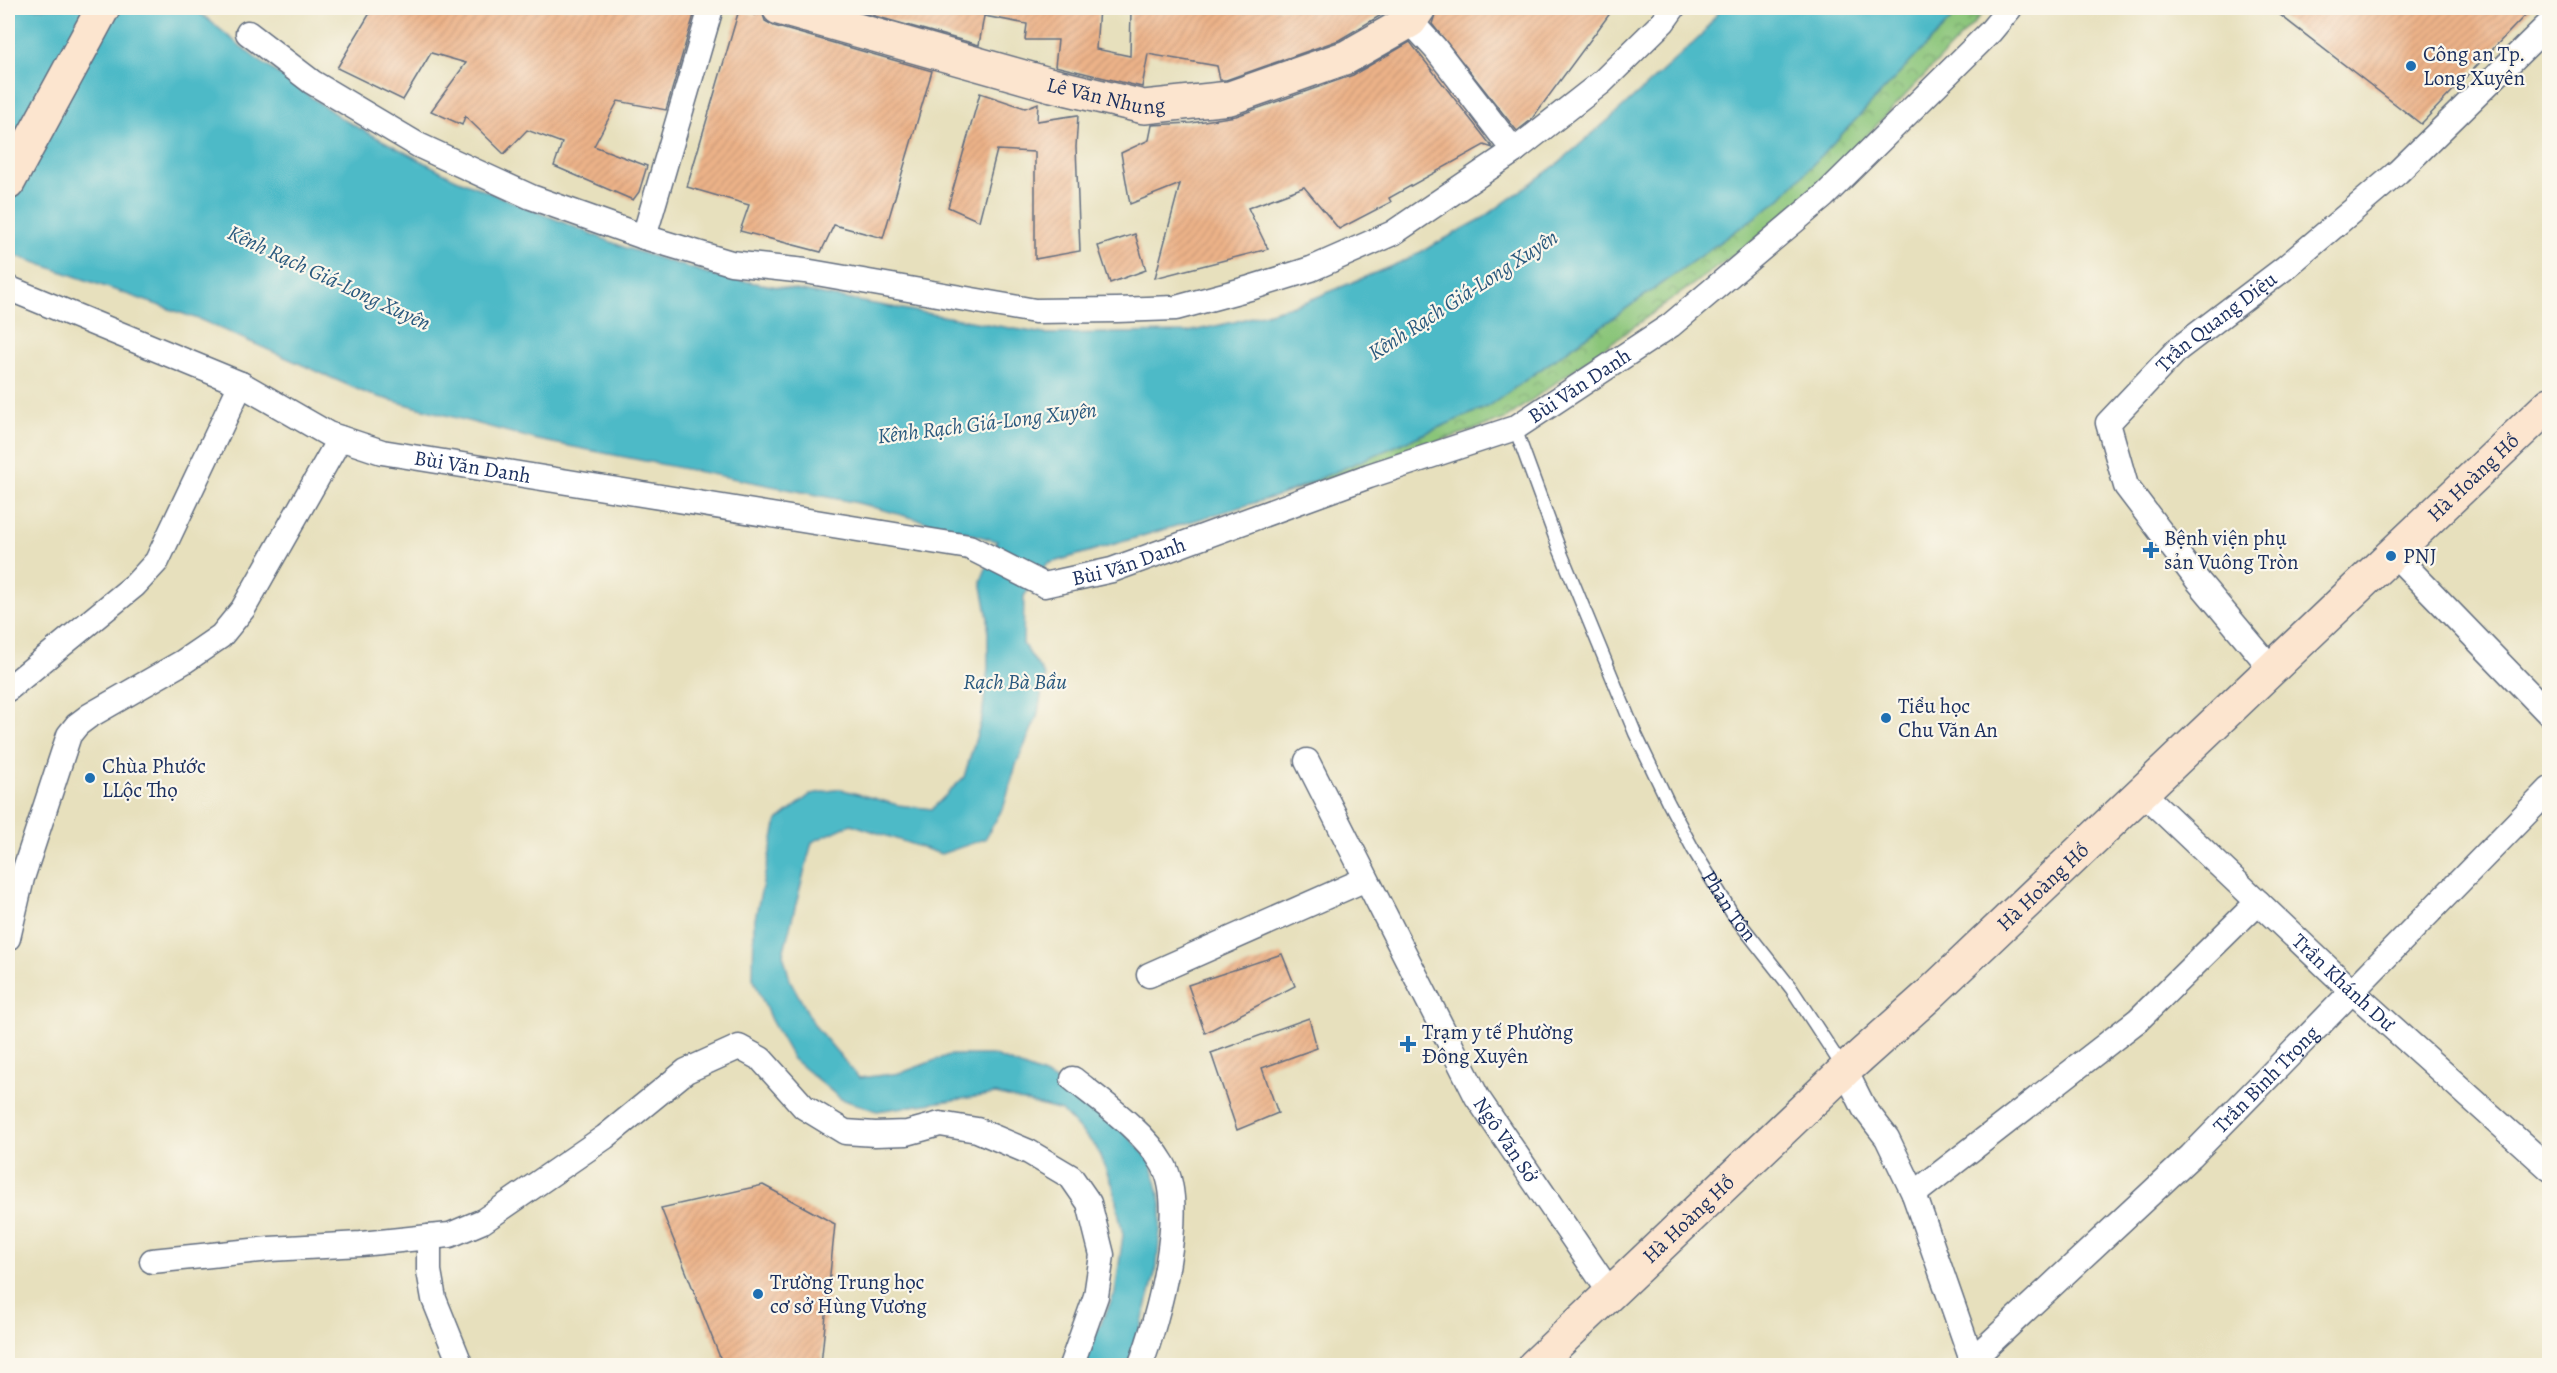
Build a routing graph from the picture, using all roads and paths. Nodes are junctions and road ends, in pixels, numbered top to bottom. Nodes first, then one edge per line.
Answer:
1 (103, 8) edge
2 (711, 8) edge
3 (779, 8) edge
4 (1673, 8) edge
5 (2010, 8) edge
6 (1414, 14) edge
7 (2550, 23) edge
8 (248, 33) dead end
9 (1514, 152) junction
10 (8, 183) edge
11 (644, 237) junction
12 (8, 289) edge
13 (244, 386) junction
14 (2550, 404) edge
15 (1515, 428) junction
16 (334, 436) junction
17 (2393, 553) junction
18 (2271, 668) junction
19 (8, 688) edge
20 (2550, 715) edge
21 (1307, 761) dead end
22 (2550, 789) edge
23 (2142, 793) junction
24 (1366, 879) junction
25 (2258, 902) junction
26 (8, 938) edge
27 (1149, 975) dead end
28 (2352, 991) junction
29 (1845, 1070) junction
30 (1073, 1079) dead end
31 (2550, 1168) edge
32 (1914, 1194) junction
33 (429, 1237) junction
34 (152, 1261) dead end
35 (1611, 1294) junction
36 (1974, 1362) edge
37 (461, 1365) edge
38 (1071, 1365) edge
39 (1140, 1365) edge
40 (1534, 1365) edge

1 - 10 main road
2 - 11 street
3 - 6 main road, Lê Văn Nhung
4 - 9 street
5 - 15 street, Bùi Văn Danh
6 - 9 street
7 - 18 street, Trần Quang Diệu
8 - 11 street
9 - 11 street
12 - 13 street, Bùi Văn Danh
13 - 16 street, Bùi Văn Danh
13 - 19 street
14 - 17 main road, Hà Hoàng Hổ
15 - 16 street, Bùi Văn Danh
15 - 29 lane, Phan Tôn
16 - 26 street
17 - 18 main road, Hà Hoàng Hổ
17 - 20 street
18 - 23 main road, Hà Hoàng Hổ
21 - 24 street, Ngô Văn Sở
22 - 28 street, Trần Bình Trọng
23 - 25 street, Trần Khánh Dư
23 - 29 main road, Hà Hoàng Hổ
24 - 27 street
24 - 35 street, Ngô Văn Sở
25 - 28 street, Trần Khánh Dư
25 - 32 street
28 - 31 street, Trần Khánh Dư
28 - 36 street, Trần Bình Trọng
29 - 32 street, Phan Tôn
29 - 35 main road, Hà Hoàng Hổ
30 - 39 street
32 - 36 street, Phan Tôn
33 - 34 street
33 - 37 street
33 - 38 street
35 - 40 main road, Hà Hoàng Hổ

